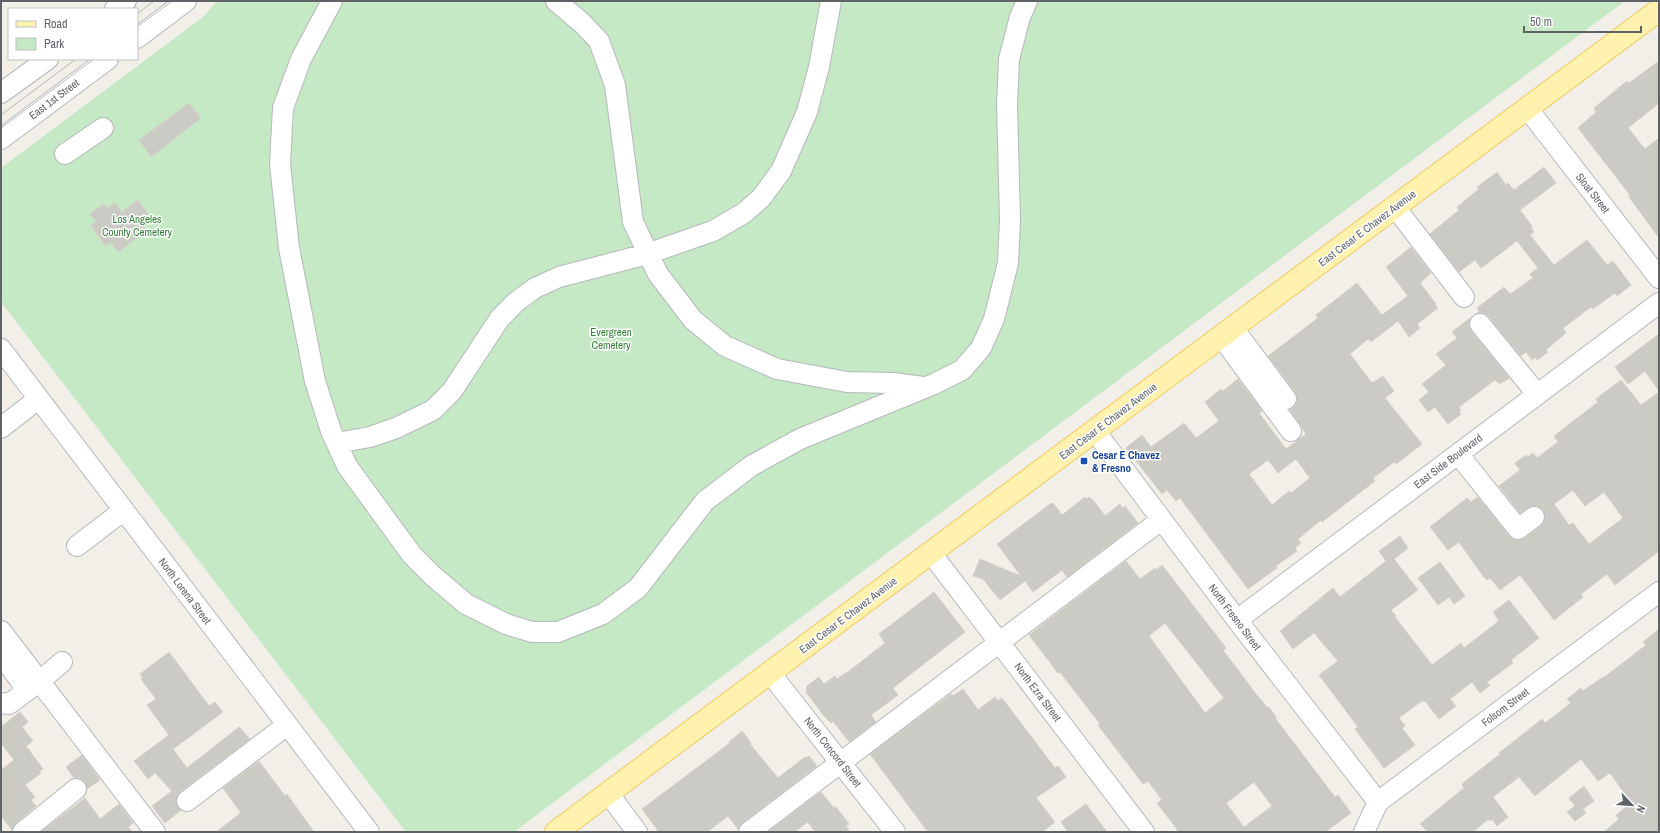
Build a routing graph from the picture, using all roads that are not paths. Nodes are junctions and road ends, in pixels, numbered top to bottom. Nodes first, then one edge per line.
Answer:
1 (126, 1) edge
2 (186, 1) edge
3 (332, 1) edge
4 (556, 1) edge
5 (831, 1) edge
6 (1027, 1) edge
7 (117, 8) edge
8 (1659, 10) edge
9 (138, 37) edge
10 (47, 60) edge
11 (107, 60) edge
12 (1, 93) edge
13 (1527, 108) junction
14 (103, 128) dead end
15 (1, 139) edge
16 (66, 154) dead end
17 (1395, 207) junction
18 (647, 254) junction
19 (1659, 278) edge
20 (1464, 297) dead end
21 (1659, 303) edge
22 (1480, 324) dead end
23 (1227, 332) junction
24 (1, 350) edge
25 (925, 388) junction
26 (1537, 394) junction
27 (38, 399) junction
28 (1286, 399) dead end
29 (1, 428) edge
30 (1095, 431) junction
31 (1290, 432) dead end
32 (337, 443) junction
33 (1458, 454) junction
34 (124, 510) junction
35 (1534, 517) dead end
36 (1161, 520) junction
37 (77, 546) dead end
38 (931, 552) junction
39 (1659, 592) edge
40 (1237, 620) junction
41 (1, 631) edge
42 (1000, 642) junction
43 (1, 654) edge
44 (62, 662) dead end
45 (770, 673) junction
46 (33, 686) junction
47 (1, 703) edge
48 (287, 725) junction
49 (841, 762) junction
50 (76, 789) dead end
51 (608, 793) junction
52 (187, 801) dead end
53 (1378, 802) junction
54 (23, 832) edge
55 (154, 832) edge
56 (369, 832) edge
57 (556, 832) edge
58 (637, 832) edge
59 (749, 832) edge
60 (895, 832) edge
61 (1144, 832) edge
62 (1364, 832) edge

1 - 7 street
2 - 9 street
3 - 32 street
4 - 18 street
5 - 18 street
6 - 25 street
8 - 13 main road, East Cesar E Chavez Avenue
10 - 12 street
11 - 15 street, East 1st Street
13 - 17 main road, East Cesar E Chavez Avenue
13 - 19 street, Sloat Street
14 - 16 street
17 - 20 street
17 - 23 main road, East Cesar E Chavez Avenue
18 - 25 street
18 - 32 street
21 - 26 street, East Side Boulevard
22 - 26 street
23 - 28 street
23 - 30 main road, East Cesar E Chavez Avenue
23 - 31 street
24 - 27 street, North Lorena Street
25 - 32 street
26 - 33 street, East Side Boulevard
27 - 29 street
27 - 34 street, North Lorena Street
30 - 36 street, North Fresno Street
30 - 38 main road, East Cesar E Chavez Avenue
33 - 35 street
33 - 40 street, East Side Boulevard
34 - 37 street
34 - 48 street, North Lorena Street
36 - 40 street, North Fresno Street
36 - 42 street
38 - 42 street, North Ezra Street
38 - 45 main road, East Cesar E Chavez Avenue
39 - 53 street, Folsom Street
40 - 53 street, North Fresno Street
41 - 46 street
42 - 49 street
42 - 61 street, North Ezra Street
43 - 46 street
44 - 46 street
45 - 49 street, North Concord Street
45 - 51 main road, East Cesar E Chavez Avenue
46 - 47 street
46 - 55 street
48 - 52 street
48 - 56 street, North Lorena Street
49 - 59 street
49 - 60 street, North Concord Street
50 - 54 street
51 - 57 main road, East Cesar E Chavez Avenue
51 - 58 street
53 - 62 street, Folsom Street

